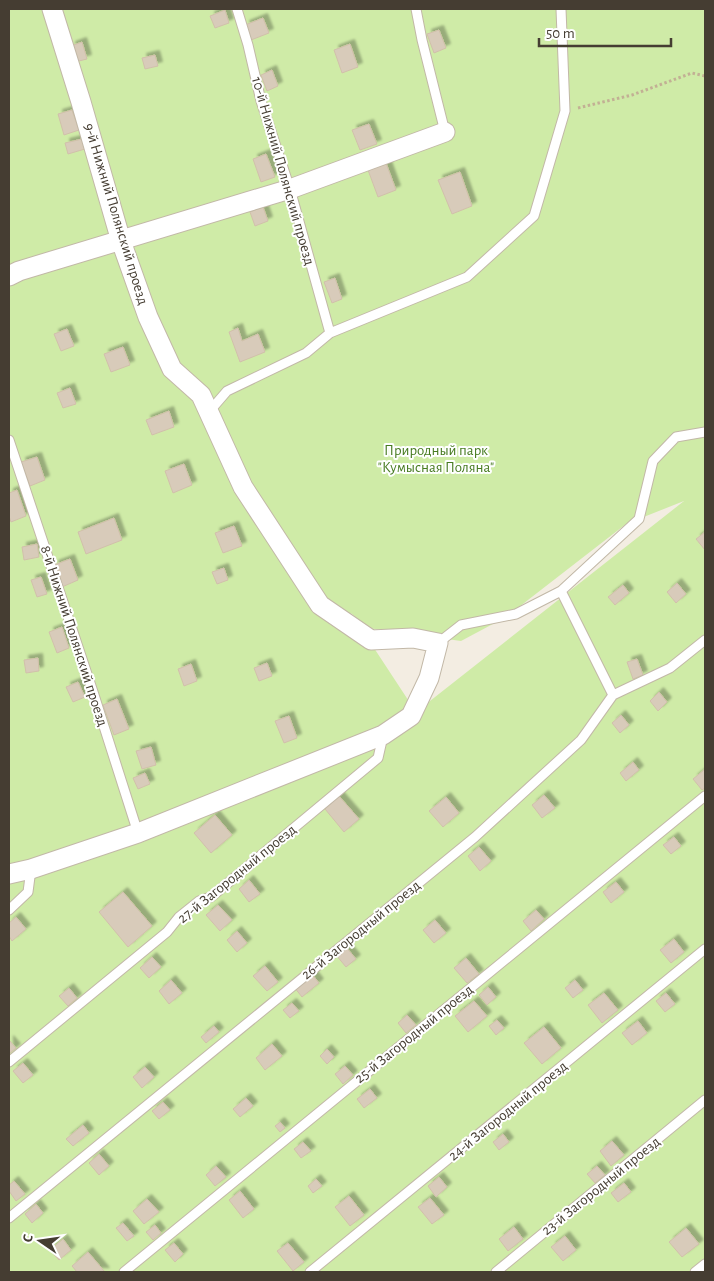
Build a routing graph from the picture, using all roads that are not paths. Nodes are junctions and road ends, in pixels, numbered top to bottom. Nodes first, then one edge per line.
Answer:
1 (52, 9) edge
2 (237, 9) edge
3 (416, 9) edge
4 (561, 9) edge
5 (445, 132) joint
6 (290, 189) junction
7 (121, 241) junction
8 (9, 276) edge
9 (330, 333) junction
10 (208, 413) junction
11 (705, 432) edge
12 (9, 440) edge
13 (561, 591) junction
14 (705, 640) edge
15 (438, 644) junction
16 (613, 695) junction
17 (383, 735) junction
18 (705, 796) edge
19 (138, 833) junction
20 (32, 869) junction
21 (9, 874) edge
22 (9, 910) edge
23 (705, 950) edge
24 (9, 1062) edge
25 (705, 1100) edge
26 (9, 1218) edge
27 (705, 1264) edge
28 (124, 1272) edge
29 (310, 1272) edge
30 (496, 1272) edge
31 (695, 1272) edge

1 - 7 street, 9-й Нижний Полянский проезд
2 - 6 lane, 10-й Нижний Полянский проезд
3 - 5 lane
4 - 9 lane
5 - 6 street
6 - 7 street
6 - 9 lane, 10-й Нижний Полянский проезд
7 - 8 street
7 - 10 street, 9-й Нижний Полянский проезд
9 - 10 lane
10 - 15 street, 9-й Нижний Полянский проезд
11 - 13 lane
12 - 19 lane, 8-й Нижний Полянский проезд
13 - 15 lane
13 - 16 lane
14 - 16 lane, 26-й Загородный проезд
15 - 17 street
16 - 26 lane, 26-й Загородный проезд
17 - 19 street
17 - 24 lane, 27-й Загородный проезд
18 - 28 lane, 25-й Загородный проезд
19 - 20 street
20 - 21 street
20 - 22 lane
23 - 29 lane, 24-й Загородный проезд
25 - 30 lane, 23-й Загородный проезд
27 - 31 lane

